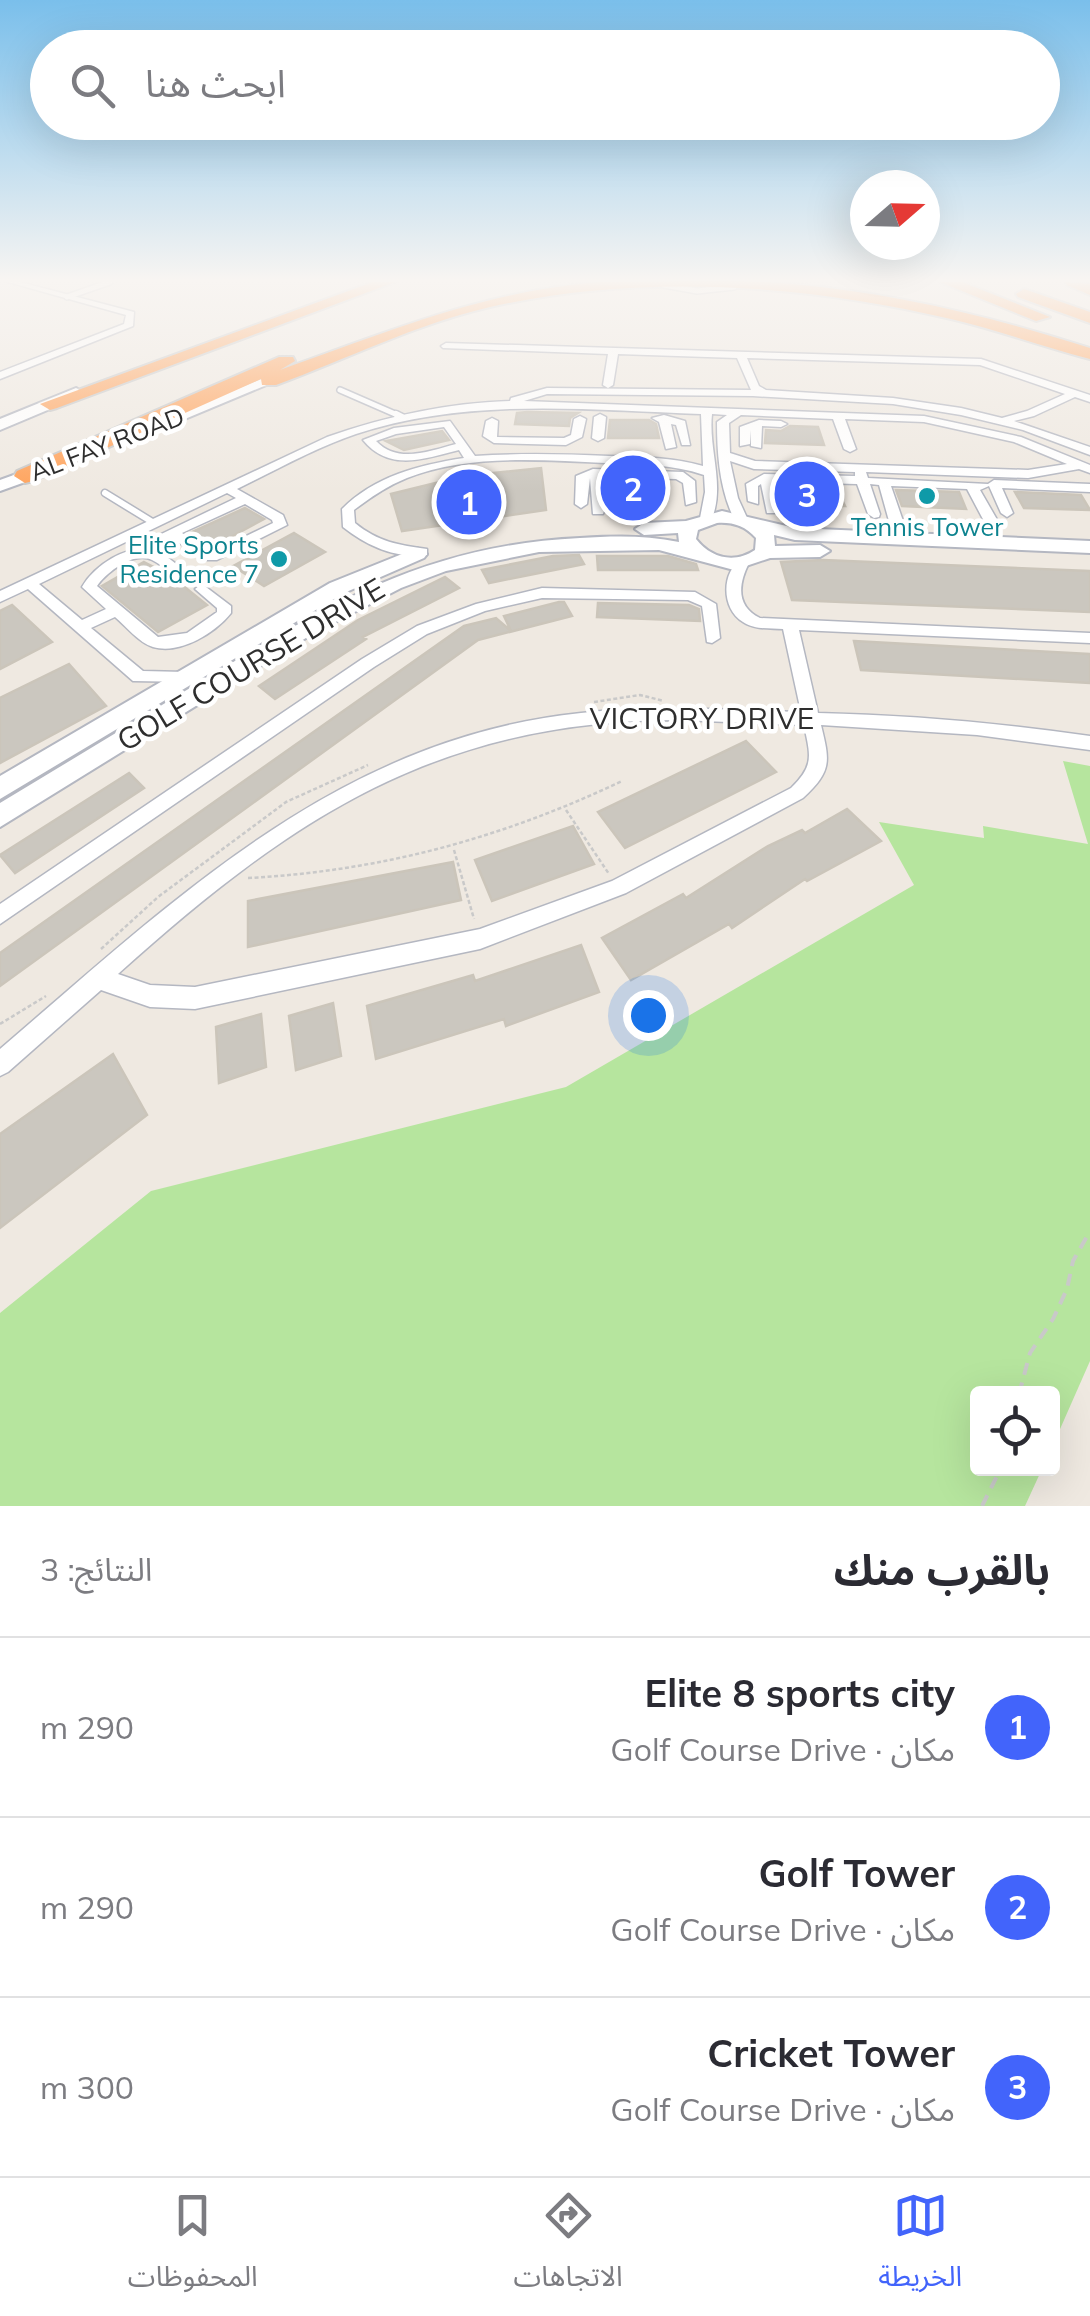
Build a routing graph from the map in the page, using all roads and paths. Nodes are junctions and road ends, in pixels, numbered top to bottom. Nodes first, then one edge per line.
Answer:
1 (61, 352) edge
2 (183, 352) edge
3 (200, 352) edge
4 (205, 352) edge
5 (276, 352) edge
6 (318, 352) edge
7 (323, 352) edge
8 (336, 352) edge
9 (592, 352) edge
10 (609, 353) junction
11 (746, 358) junction
12 (179, 360) junction
13 (267, 375) junction
14 (0, 376) edge
15 (608, 385) junction
16 (340, 390) dead end
17 (750, 392) junction
18 (593, 393) junction
19 (1068, 393) junction
20 (618, 394) junction
21 (820, 398) junction
22 (1090, 398) edge
23 (50, 404) junction
24 (504, 404) junction
25 (924, 404) junction
26 (675, 408) junction
27 (708, 410) junction
28 (745, 411) junction
29 (791, 413) junction
30 (584, 414) junction
31 (1030, 414) junction
32 (600, 416) junction
33 (664, 418) junction
34 (1006, 419) junction
35 (492, 421) dead end
36 (950, 422) junction
37 (377, 423) junction
38 (836, 423) junction
39 (0, 424) edge
40 (1036, 428) junction
41 (598, 438) dead end
42 (584, 440) dead end
43 (722, 440) junction
44 (522, 441) junction
45 (686, 443) dead end
46 (751, 445) dead end
47 (462, 446) junction
48 (670, 447) dead end
49 (705, 448) junction
50 (1090, 451) edge
51 (846, 453) dead end
52 (725, 455) junction
53 (520, 456) junction
54 (471, 460) junction
55 (754, 465) junction
56 (1085, 467) edge
57 (594, 468) junction
58 (676, 468) junction
59 (708, 472) junction
60 (728, 472) junction
61 (25, 476) joint
62 (866, 477) junction
63 (774, 478) junction
64 (1031, 480) junction
65 (975, 481) junction
66 (0, 486) edge
67 (226, 488) junction
68 (1090, 488) edge
69 (104, 493) dead end
70 (245, 499) junction
71 (754, 501) dead end
72 (686, 503) dead end
73 (581, 504) dead end
74 (772, 510) dead end
75 (598, 511) dead end
76 (748, 522) junction
77 (697, 523) junction
78 (150, 525) junction
79 (166, 535) junction
80 (374, 543) junction
81 (1090, 547) edge
82 (422, 552) junction
83 (765, 552) junction
84 (704, 556) junction
85 (1090, 562) edge
86 (742, 563) junction
87 (380, 567) junction
88 (29, 583) junction
89 (734, 584) junction
90 (202, 589) dead end
91 (0, 597) edge
92 (116, 610) junction
93 (290, 616) junction
94 (790, 626) junction
95 (81, 627) junction
96 (712, 638) dead end
97 (1090, 638) edge
98 (239, 669) junction
99 (139, 677) junction
100 (185, 678) junction
101 (132, 709) junction
102 (812, 718) junction
103 (1090, 743) edge
104 (622, 781) dead end
105 (0, 788) edge
106 (565, 810) junction
107 (0, 816) edge
108 (453, 847) junction
109 (216, 878) junction
110 (619, 887) junction
111 (0, 915) edge
112 (480, 939) junction
113 (100, 979) junction
114 (0, 1064) edge
115 (1090, 1231) edge
116 (1021, 1386) edge
117 (997, 1476) edge
118 (982, 1506) edge

1 - 14 street
2 - 23 street, AL FAY ROAD
3 - 12 highway
4 - 12 highway
5 - 13 highway
6 - 13 highway
7 - 13 highway
8 - 13 highway
9 - 10 street
10 - 11 street
10 - 15 street
11 - 17 street
11 - 19 street
12 - 23 highway
13 - 61 highway
15 - 18 street
15 - 20 street
16 - 37 lane
17 - 20 street
17 - 21 street
18 - 20 street
18 - 24 street
19 - 22 street
19 - 31 street
21 - 25 street
21 - 29 street
23 - 39 street, AL FAY ROAD
24 - 30 street
24 - 37 street
25 - 34 street
25 - 36 street
26 - 27 street
26 - 30 street
26 - 49 street
27 - 28 street
27 - 43 street
27 - 49 street
28 - 29 street
28 - 43 street
29 - 38 street
30 - 32 street
30 - 42 street
30 - 44 street
31 - 34 street
31 - 40 street
32 - 33 street
32 - 41 street
33 - 45 street
33 - 48 street
34 - 40 street
35 - 44 street
36 - 38 street
36 - 56 street
37 - 47 street
37 - 47 street
37 - 67 street
38 - 46 street
38 - 51 street
40 - 50 street
43 - 52 street
44 - 53 street
47 - 54 street
49 - 58 street
49 - 59 street
52 - 55 street
52 - 60 street
53 - 54 street
53 - 57 street
54 - 80 street
55 - 60 street
55 - 62 street
56 - 64 street
57 - 58 street
57 - 73 street
57 - 75 street
58 - 59 street
58 - 72 street
59 - 77 street
60 - 76 street
61 - 66 street, AL FAY ROAD
62 - 62 street
62 - 63 street
62 - 65 street
63 - 71 street
63 - 74 street
64 - 65 street
64 - 65 street
64 - 68 street
67 - 70 street
67 - 78 street
69 - 78 lane
70 - 79 street
70 - 79 street
76 - 77 street, GOLF COURSE DRIVE
76 - 81 street, GOLF COURSE DRIVE
76 - 83 street
77 - 82 street, GOLF COURSE DRIVE
77 - 84 street
78 - 88 street
79 - 92 street
80 - 82 street
80 - 87 street
82 - 87 street, GOLF COURSE DRIVE
83 - 85 street
83 - 86 street
84 - 86 street, GOLF COURSE DRIVE
84 - 89 street
84 - 98 street, GOLF COURSE DRIVE
86 - 89 street
87 - 93 street, GOLF COURSE DRIVE
88 - 91 street
88 - 95 street
89 - 94 street
90 - 92 street
92 - 95 street
93 - 98 street
93 - 100 street, GOLF COURSE DRIVE
94 - 97 street
94 - 102 street
95 - 99 street
96 - 111 street
98 - 107 street, GOLF COURSE DRIVE
99 - 100 street
99 - 101 street
100 - 101 street, GOLF COURSE DRIVE
101 - 105 street, GOLF COURSE DRIVE
102 - 103 street, VICTORY DRIVE
102 - 109 street, VICTORY DRIVE
102 - 110 street
104 - 106 path
106 - 108 path
106 - 110 path
108 - 109 path
108 - 112 path
109 - 113 street, VICTORY DRIVE
110 - 112 street
112 - 113 street
113 - 114 street, VICTORY DRIVE
115 - 116 path
117 - 118 path

